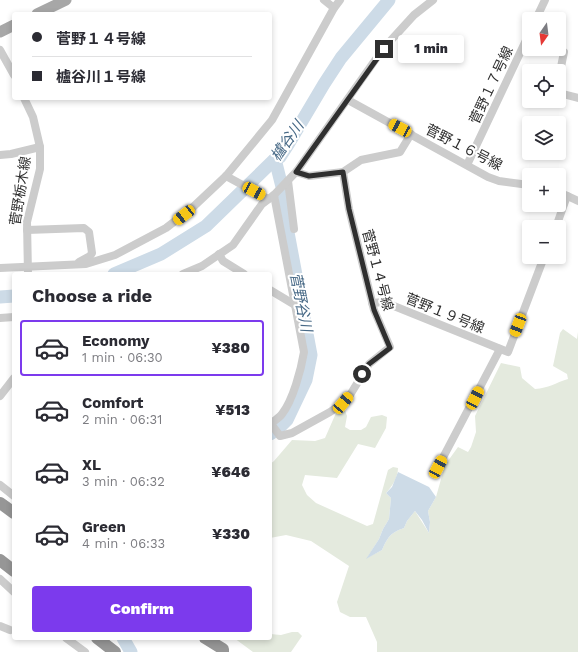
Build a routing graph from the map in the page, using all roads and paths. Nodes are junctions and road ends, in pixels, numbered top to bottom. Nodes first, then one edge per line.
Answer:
1 (66, 0) edge
2 (324, 0) edge
3 (340, 0) edge
4 (432, 0) edge
5 (545, 0) edge
6 (334, 8) junction
7 (41, 12) edge
8 (539, 12) edge
9 (12, 26) edge
10 (0, 32) edge
11 (0, 50) edge
12 (522, 50) edge
13 (12, 71) edge
14 (566, 95) edge
15 (578, 98) edge
16 (25, 100) edge
17 (348, 100) junction
18 (411, 134) junction
19 (40, 147) junction
20 (0, 155) edge
21 (467, 165) junction
22 (296, 172) junction
23 (343, 172) junction
24 (226, 176) junction
25 (288, 182) junction
26 (522, 184) edge
27 (567, 196) joint
28 (271, 197) junction
29 (578, 201) edge
30 (558, 220) edge
31 (294, 229) dead end
32 (27, 230) junction
33 (218, 254) junction
34 (76, 264) junction
35 (541, 264) edge
36 (0, 268) edge
37 (27, 270) edge
38 (188, 272) edge
39 (239, 272) edge
40 (272, 291) edge
41 (372, 303) junction
42 (295, 305) junction
43 (12, 317) edge
44 (0, 318) edge
45 (500, 349) junction
46 (12, 381) edge
47 (0, 396) edge
48 (272, 422) edge
49 (272, 426) edge
50 (438, 467) dead end
51 (0, 485) edge
52 (12, 494) edge
53 (0, 503) edge
54 (12, 512) edge
55 (0, 560) edge
56 (12, 569) edge
57 (0, 579) edge
58 (12, 590) edge
59 (0, 626) edge
60 (10, 630) dead end
61 (68, 640) edge
62 (100, 640) edge
63 (208, 640) edge
64 (81, 650) edge
65 (115, 652) edge
66 (223, 652) edge

1 - 7 main road
2 - 6 street
3 - 6 street
4 - 17 street
5 - 8 street
6 - 24 street
9 - 10 main road
11 - 13 street
12 - 21 street, 菅野１７号線
14 - 15 street
16 - 19 street, 菅野栃木線
17 - 18 street, 菅野１６号線
17 - 22 street
18 - 21 street, 菅野１６号線
18 - 23 street
19 - 20 street
19 - 32 street, 菅野栃木線
21 - 26 street, 菅野１６号線
22 - 23 street
22 - 25 street
23 - 41 street, 菅野１４号線
24 - 28 street
24 - 34 street
25 - 28 street
25 - 31 street
27 - 29 street
27 - 30 street
28 - 33 street
28 - 42 street
32 - 34 street
32 - 37 street, 菅野栃木線
33 - 38 street
33 - 39 street
34 - 37 street
35 - 45 street, 菅野１９号線
36 - 37 street
40 - 42 street
41 - 45 street, 菅野１９号線
41 - 49 street, 菅野１４号線
42 - 48 street
43 - 44 street
45 - 50 street
46 - 47 street
51 - 52 street
53 - 54 highway
55 - 56 highway
57 - 58 street
59 - 60 street
61 - 64 street
62 - 65 highway
63 - 66 highway

